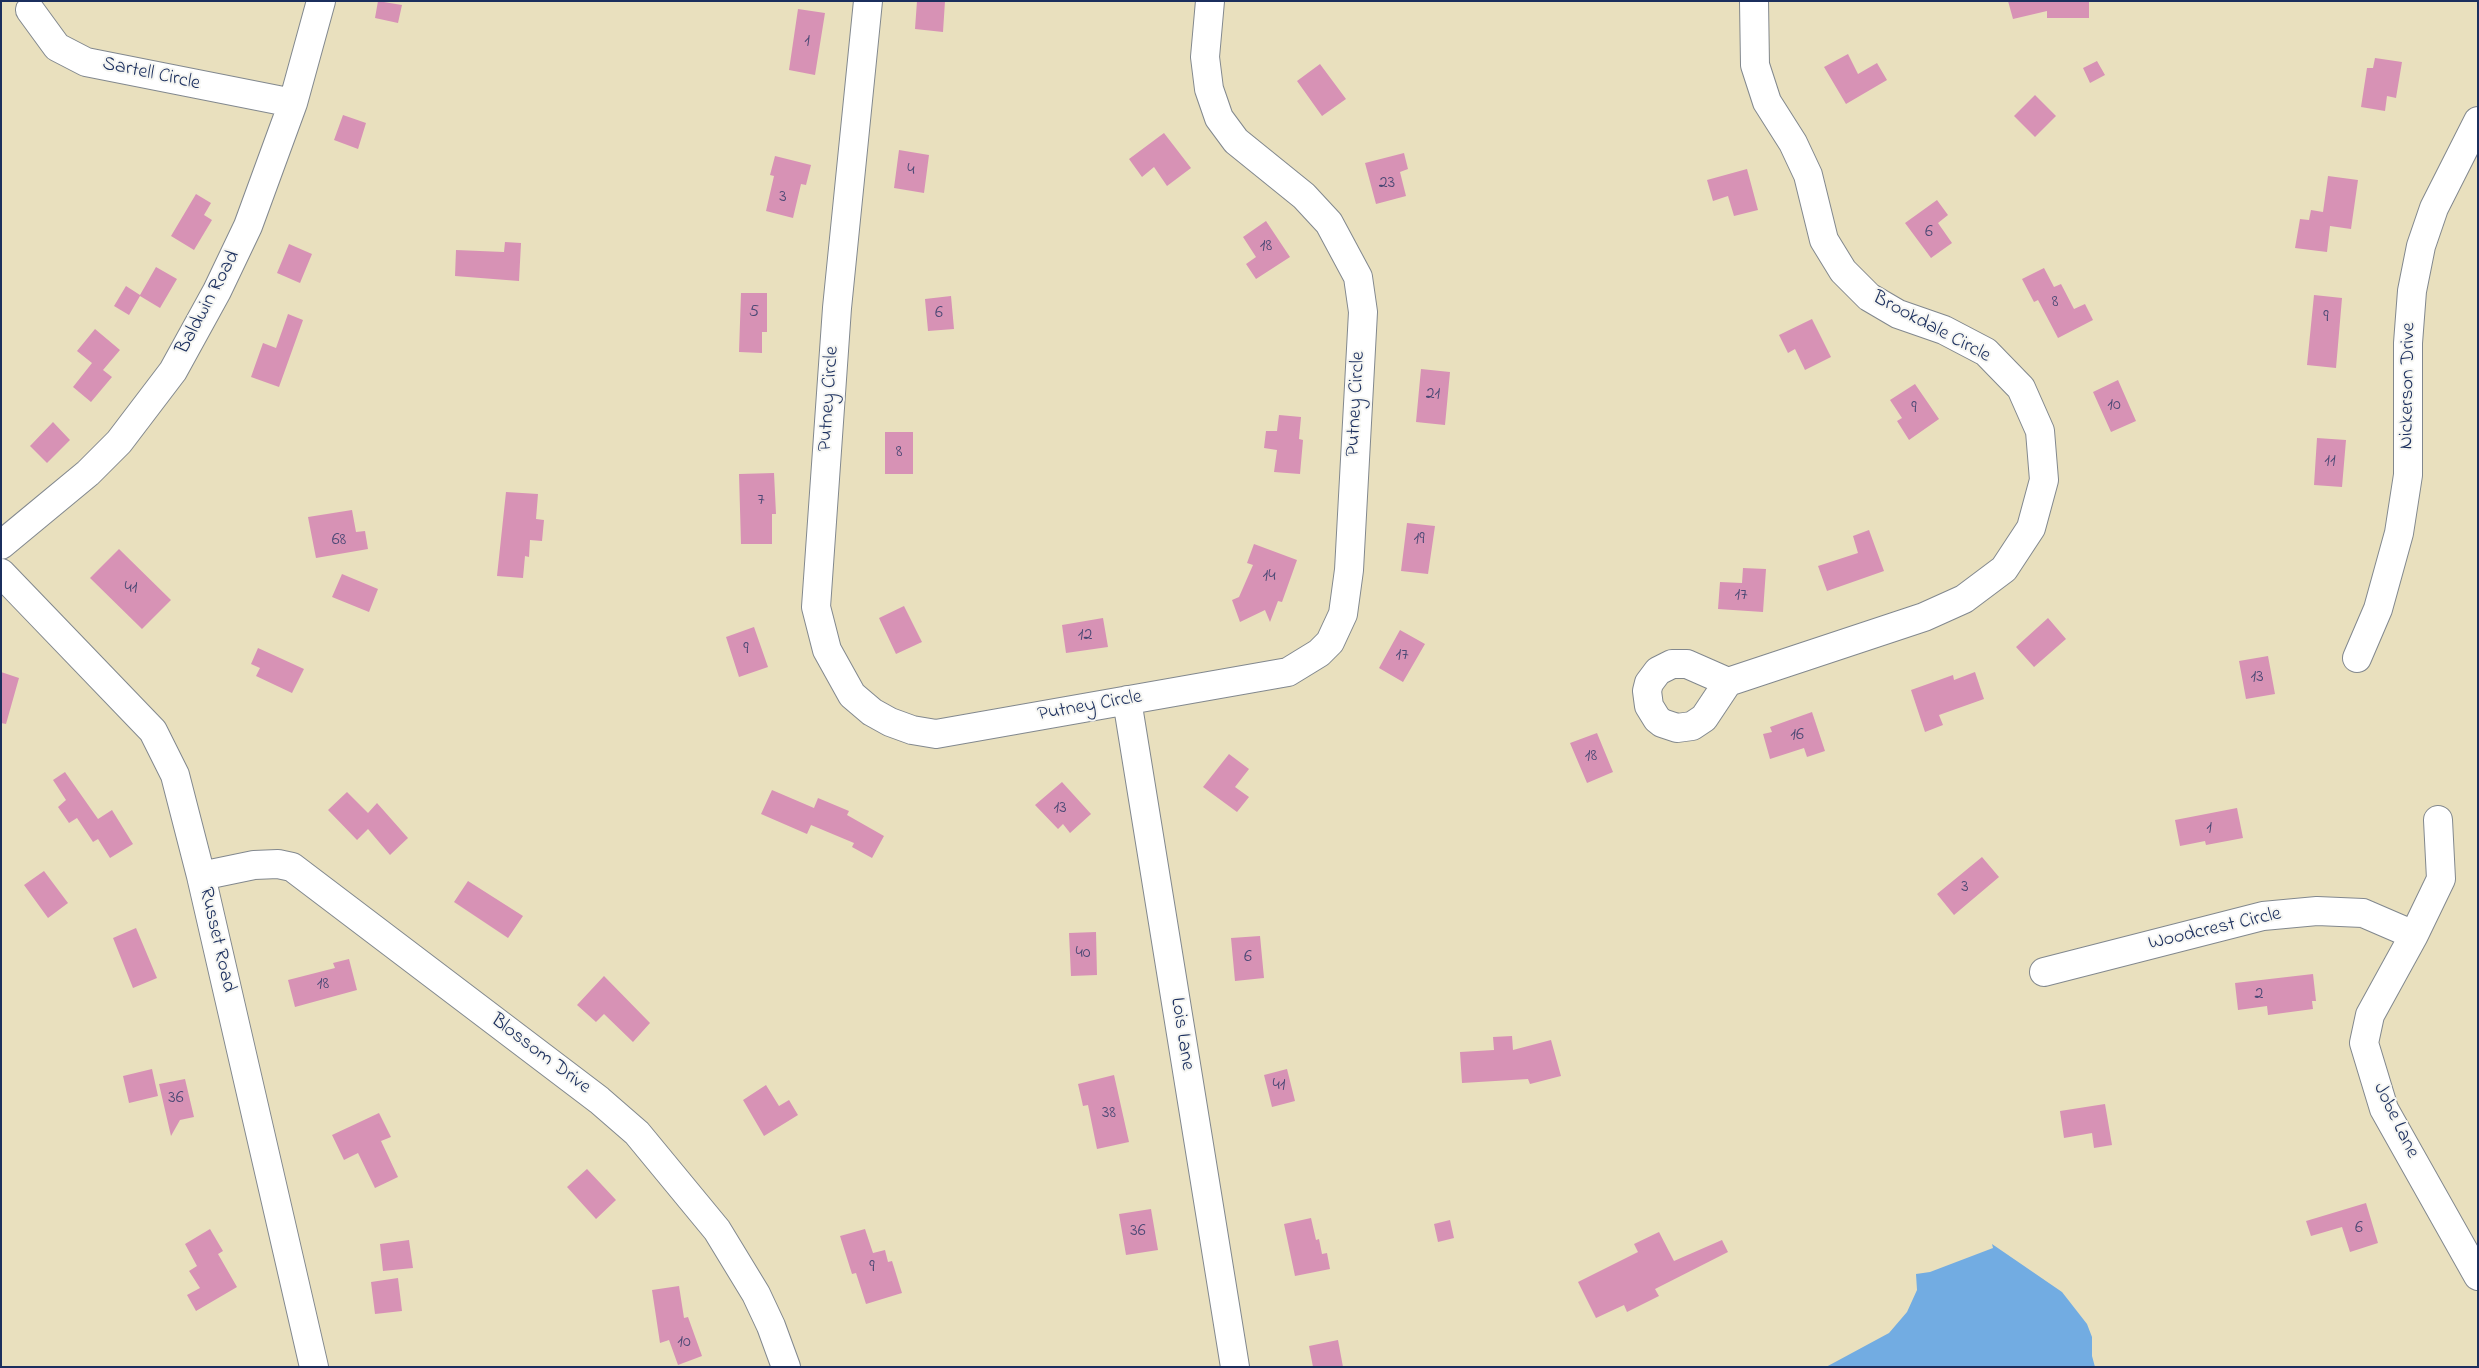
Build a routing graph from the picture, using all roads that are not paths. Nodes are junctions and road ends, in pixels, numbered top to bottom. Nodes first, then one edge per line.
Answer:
1 (321, 1) edge
2 (868, 1) edge
3 (1210, 1) edge
4 (1754, 1) edge
5 (30, 10) dead end
6 (293, 103) junction
7 (2478, 121) edge
8 (1, 545) edge
9 (1, 573) edge
10 (2357, 658) dead end
11 (1728, 682) dead end
12 (1128, 700) junction
13 (2438, 820) dead end
14 (201, 876) junction
15 (2414, 935) junction
16 (2044, 972) dead end
17 (2478, 1276) edge
18 (314, 1367) edge
19 (786, 1367) edge
20 (1235, 1367) edge

1 - 6 street, Baldwin Road
2 - 12 street, Putney Circle
3 - 12 street, Putney Circle
4 - 11 street, Brookdale Circle
5 - 6 street, Sartell Circle
6 - 8 street, Baldwin Road
7 - 10 street, Nickerson Drive
9 - 14 street, Russet Road
12 - 20 street, Lois Lane
13 - 15 street, Jobe Lane
14 - 18 street, Russet Road
14 - 19 street, Blossom Drive
15 - 16 street, Woodcrest Circle
15 - 17 street, Jobe Lane

